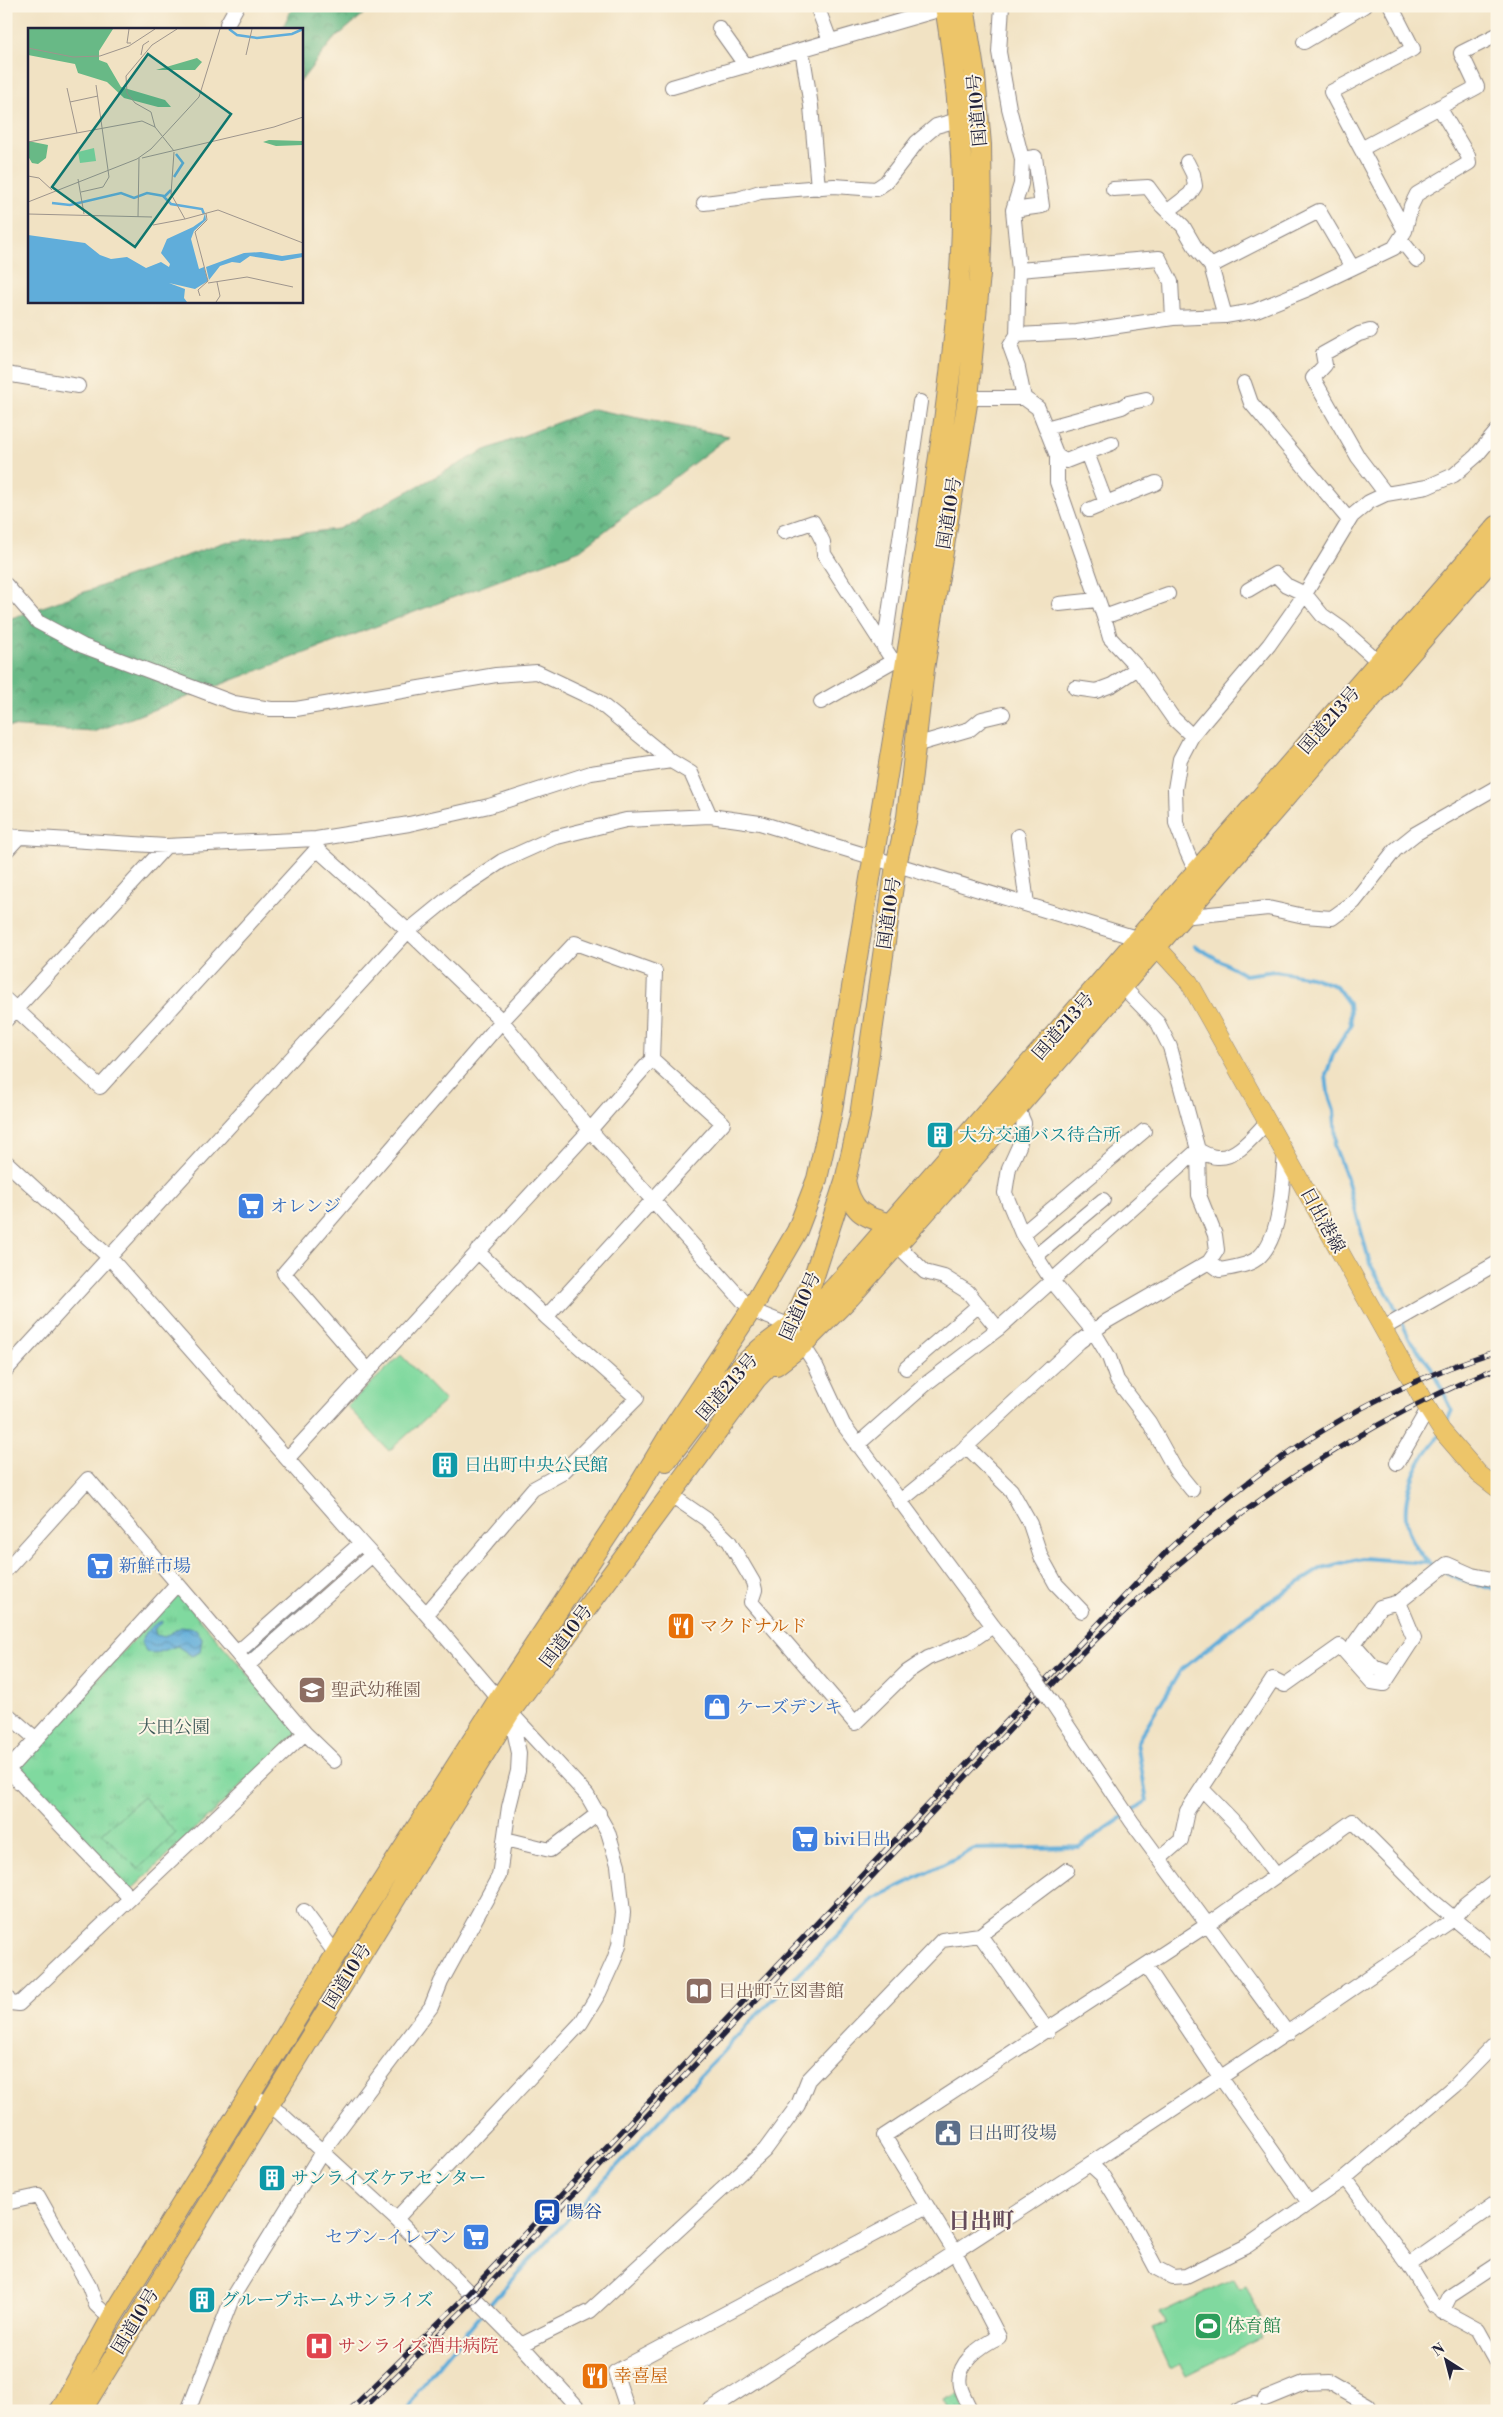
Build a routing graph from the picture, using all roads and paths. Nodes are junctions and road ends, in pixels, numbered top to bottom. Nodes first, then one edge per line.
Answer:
1 (238, 6) edge
2 (817, 6) edge
3 (1002, 6) edge
4 (1364, 6) edge
5 (1391, 6) edge
6 (952, 7) edge
7 (227, 24) dead end
8 (719, 28) dead end
9 (1497, 35) edge
10 (830, 42) junction
11 (1304, 42) dead end
12 (802, 50) junction
13 (746, 66) junction
14 (672, 88) dead end
15 (1439, 107) junction
16 (958, 120) junction
17 (1361, 149) junction
18 (1022, 159) junction
19 (1187, 162) dead end
20 (818, 188) junction
21 (1113, 189) dead end
22 (704, 204) dead end
23 (1013, 210) junction
24 (1168, 212) junction
25 (1403, 236) junction
26 (1417, 260) dead end
27 (1211, 266) junction
28 (1352, 267) junction
29 (1019, 270) junction
30 (1225, 316) junction
31 (1173, 318) junction
32 (1370, 331) dead end
33 (1017, 335) junction
34 (6, 374) edge
35 (1244, 384) dead end
36 (78, 386) dead end
37 (968, 398) junction
38 (1024, 398) junction
39 (1146, 399) dead end
40 (920, 402) dead end
41 (1046, 428) junction
42 (1497, 431) edge
43 (1112, 443) dead end
44 (1088, 453) junction
45 (1058, 456) junction
46 (1156, 483) dead end
47 (1386, 494) junction
48 (1106, 503) junction
49 (1089, 510) dead end
50 (1349, 520) junction
51 (1497, 526) edge
52 (784, 532) dead end
53 (1497, 554) edge
54 (6, 586) edge
55 (1248, 590) dead end
56 (1168, 594) dead end
57 (1305, 594) junction
58 (1097, 600) junction
59 (1059, 604) dead end
60 (1104, 617) junction
61 (884, 648) junction
62 (899, 660) junction
63 (1378, 662) junction
64 (1138, 668) junction
65 (1075, 688) dead end
66 (821, 702) dead end
67 (1003, 714) dead end
68 (1192, 736) junction
69 (915, 745) junction
70 (671, 761) junction
71 (1497, 787) edge
72 (710, 816) junction
73 (1018, 836) dead end
74 (12, 837) edge
75 (316, 844) junction
76 (166, 846) junction
77 (6, 851) edge
78 (873, 858) junction
79 (896, 865) junction
80 (1203, 879) junction
81 (1027, 904) junction
82 (1182, 917) junction
83 (408, 931) junction
84 (1148, 942) junction
85 (1122, 986) junction
86 (11, 1004) edge
87 (6, 1020) edge
88 (502, 1021) junction
89 (652, 1059) junction
90 (1017, 1107) junction
91 (1268, 1121) junction
92 (590, 1130) junction
93 (1144, 1131) dead end
94 (1198, 1150) junction
95 (1285, 1153) junction
96 (6, 1162) edge
97 (845, 1181) junction
98 (653, 1199) junction
99 (1103, 1200) dead end
100 (891, 1224) junction
101 (1022, 1234) junction
102 (896, 1244) junction
103 (477, 1251) junction
104 (1036, 1256) junction
105 (110, 1258) junction
106 (1209, 1262) junction
107 (1497, 1263) edge
108 (1052, 1281) junction
109 (979, 1305) junction
110 (751, 1310) junction
111 (546, 1317) junction
112 (791, 1326) junction
113 (998, 1329) junction
114 (1382, 1330) junction
115 (1094, 1332) junction
116 (802, 1344) junction
117 (906, 1368) dead end
118 (367, 1369) junction
119 (6, 1370) edge
120 (756, 1379) junction
121 (1428, 1409) junction
122 (858, 1445) junction
123 (966, 1446) junction
124 (287, 1459) junction
125 (1397, 1463) dead end
126 (1497, 1488) edge
127 (1192, 1490) dead end
128 (671, 1495) junction
129 (899, 1502) junction
130 (621, 1515) junction
131 (361, 1543) junction
132 (372, 1555) junction
133 (6, 1570) edge
134 (1497, 1580) edge
135 (177, 1584) junction
136 (1399, 1602) junction
137 (1082, 1611) dead end
138 (426, 1614) junction
139 (993, 1626) junction
140 (237, 1653) junction
141 (248, 1665) junction
142 (1387, 1672) dead end
143 (505, 1705) junction
144 (6, 1713) edge
145 (305, 1733) junction
146 (35, 1738) junction
147 (334, 1761) dead end
148 (7, 1771) edge
149 (1202, 1789) junction
150 (599, 1812) junction
151 (505, 1839) junction
152 (1159, 1859) junction
153 (1067, 1870) dead end
154 (1276, 1875) junction
155 (1497, 1880) edge
156 (130, 1898) junction
157 (304, 1911) dead end
158 (1455, 1918) junction
159 (1207, 1925) junction
160 (980, 1935) junction
161 (336, 1954) junction
162 (1497, 1954) edge
163 (1146, 1966) junction
164 (6, 1996) edge
165 (1048, 2031) junction
166 (1288, 2034) junction
167 (1497, 2042) edge
168 (1221, 2078) junction
169 (250, 2093) junction
170 (268, 2104) junction
171 (322, 2152) junction
172 (1090, 2164) junction
173 (1345, 2178) junction
174 (6, 2203) edge
175 (1309, 2203) junction
176 (1497, 2203) edge
177 (927, 2206) junction
178 (396, 2219) junction
179 (955, 2252) junction
180 (1408, 2265) junction
181 (1497, 2265) edge
182 (1442, 2312) junction
183 (111, 2319) junction
184 (521, 2345) junction
185 (1497, 2364) edge
186 (60, 2411) edge
187 (81, 2411) edge
188 (188, 2411) edge
189 (581, 2411) edge
190 (628, 2411) edge
191 (708, 2411) edge
192 (971, 2411) edge
193 (1237, 2411) edge
194 (1372, 2411) edge

1 - 7 street
2 - 10 street
3 - 18 street
4 - 11 street
5 - 17 street
6 - 10 street
6 - 16 highway, 国道10号
6 - 37 highway, 国道10号
8 - 13 street
9 - 15 street
10 - 12 street
12 - 13 street
12 - 20 street
13 - 14 street
15 - 17 street
15 - 25 street
16 - 20 street
16 - 62 highway, 国道10号
17 - 25 street
18 - 23 street
18 - 23 street
19 - 24 street
20 - 22 street
21 - 24 street
23 - 29 street
24 - 27 street
25 - 26 street
25 - 28 street
27 - 28 street
27 - 30 street
28 - 30 street
29 - 31 street
29 - 33 street
30 - 31 street
31 - 33 street
32 - 47 street
33 - 38 street
34 - 36 street
35 - 50 street
37 - 38 street
37 - 69 highway, 国道10号
38 - 41 street
39 - 41 street
40 - 61 street
41 - 45 street
42 - 47 street
43 - 44 street
44 - 45 street
44 - 48 street
45 - 58 street
46 - 48 street
47 - 50 street
48 - 49 street
50 - 57 street
51 - 63 highway, 国道213号
52 - 61 street
53 - 80 highway, 国道213号
54 - 70 street
55 - 57 street
56 - 60 street
57 - 63 street
57 - 68 street
58 - 59 street
58 - 60 street
60 - 64 street
61 - 62 street
62 - 66 street
62 - 78 highway, 国道10号
63 - 80 highway, 国道213号
64 - 65 street
64 - 68 street
67 - 69 street
68 - 80 street
69 - 79 highway, 国道10号
70 - 72 street
70 - 75 street
71 - 82 street
72 - 78 street
72 - 83 street
73 - 81 street
74 - 76 street
74 - 77 street
75 - 76 street
75 - 83 street
75 - 86 street
76 - 86 street
78 - 79 street
78 - 110 highway, 国道10号
79 - 81 street
79 - 97 highway, 国道10号
80 - 82 highway, 国道213号
80 - 84 highway, 国道213号
81 - 84 street
82 - 84 highway, 国道213号
83 - 88 street
83 - 105 street
84 - 85 highway, 国道213号
84 - 91 main road, 日出港線
84 - 100 highway, 国道213号
85 - 90 highway, 国道213号
85 - 94 street
86 - 87 street
88 - 89 street
88 - 92 street
88 - 118 street
89 - 92 street
89 - 98 street
90 - 101 street
90 - 102 highway, 国道213号
91 - 94 street
91 - 95 main road, 日出港線
92 - 98 street
92 - 103 street
93 - 101 street
94 - 106 street
94 - 108 street
95 - 106 street
95 - 114 main road, 日出港線
96 - 105 street
97 - 100 highway
97 - 112 highway, 国道10号
98 - 110 street
98 - 111 street
99 - 104 street
100 - 112 highway, 国道213号
101 - 104 street
102 - 109 street
102 - 116 highway, 国道213号
103 - 111 street
103 - 118 street
104 - 108 street
105 - 119 street
105 - 124 street
106 - 115 street
107 - 114 street
108 - 113 street
108 - 115 street
109 - 113 street
109 - 117 street
110 - 112 street
110 - 130 highway, 国道10号
111 - 138 street
112 - 116 street
112 - 120 highway, 国道10号
112 - 130 highway, 国道213号
113 - 122 street
114 - 121 main road, 日出港線
115 - 123 street
115 - 127 street
116 - 120 highway, 国道213号
116 - 122 street
118 - 124 street
120 - 128 highway, 国道10号
121 - 125 street
121 - 126 main road, 日出港線
122 - 129 street
123 - 129 street
123 - 137 street
124 - 131 street
128 - 139 street
128 - 143 highway, 国道10号
129 - 139 street
130 - 143 highway, 国道10号
131 - 132 street
131 - 140 street
132 - 138 street
132 - 141 street
133 - 135 street
134 - 136 street
135 - 140 street
135 - 146 street
136 - 142 street
136 - 149 street
138 - 143 street
139 - 152 street, bridge
140 - 141 street
141 - 145 street
143 - 150 street
143 - 151 street
143 - 161 highway, 国道10号
143 - 170 highway, 国道10号
144 - 146 street
145 - 147 street
145 - 156 street
146 - 148 street
148 - 156 street
149 - 152 street
149 - 154 street
150 - 151 street
150 - 178 street
151 - 171 street
152 - 159 street
153 - 160 street
154 - 158 street
154 - 159 street
155 - 158 street
156 - 164 street
157 - 161 street
158 - 162 street
158 - 166 street
159 - 163 street
159 - 166 street
160 - 165 street
160 - 184 street
161 - 169 highway, 国道10号
163 - 165 street
163 - 168 street
165 - 177 street
166 - 168 street
167 - 173 street
168 - 172 street
168 - 175 street
169 - 170 street
169 - 183 highway, 国道10号
170 - 171 street
170 - 187 highway, 国道10号
171 - 178 street
171 - 188 street
172 - 175 street
172 - 179 street
173 - 175 street
173 - 180 street
174 - 183 street
176 - 180 street
177 - 179 street
177 - 190 street
178 - 184 street
179 - 191 street
179 - 192 street
180 - 182 street
181 - 182 street
182 - 185 street
183 - 186 highway, 国道10号
184 - 189 street
193 - 194 street

